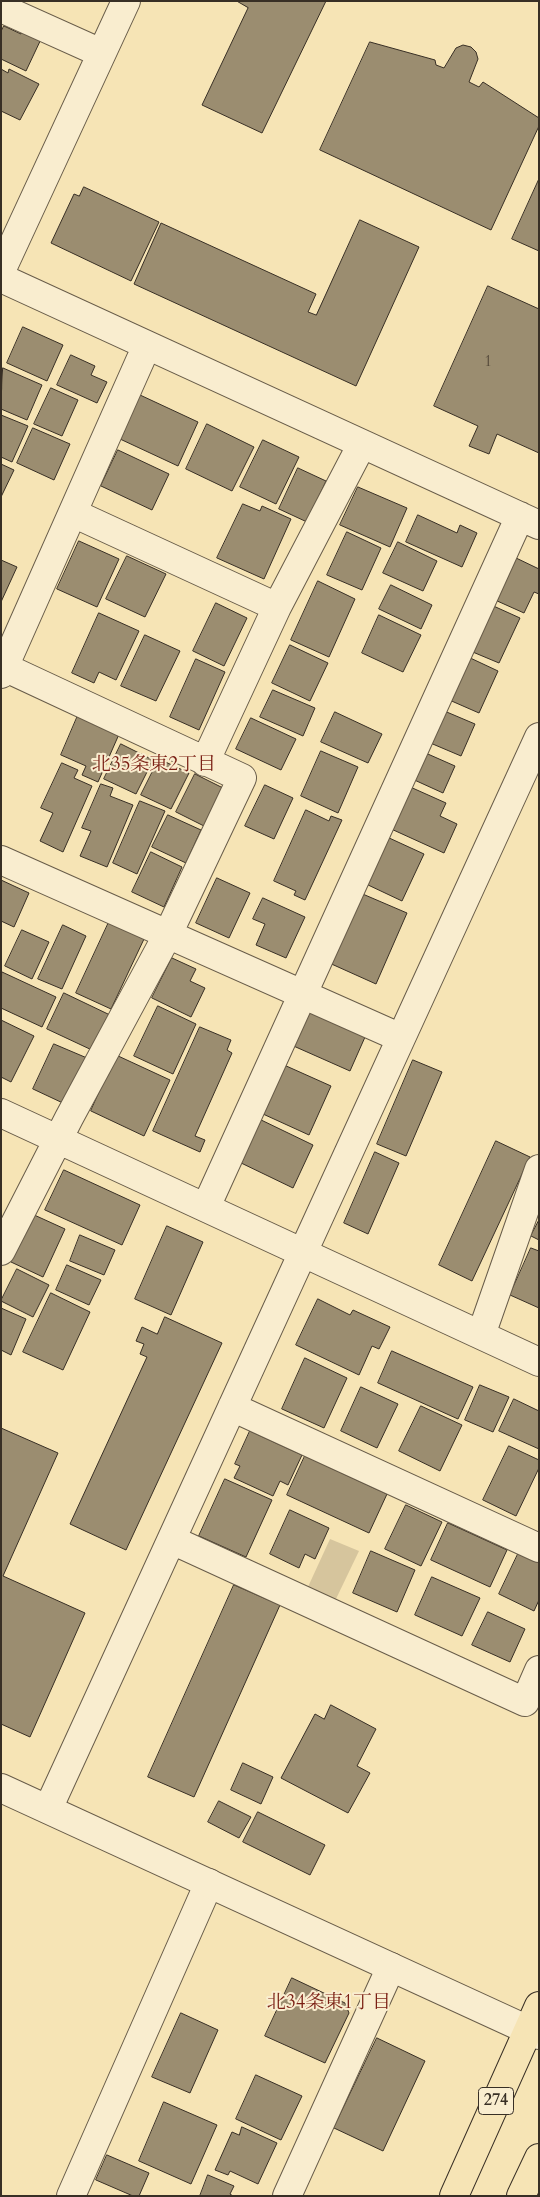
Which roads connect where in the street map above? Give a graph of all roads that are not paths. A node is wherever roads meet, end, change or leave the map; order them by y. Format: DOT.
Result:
graph roads {
  1 [pos="126,1"];
  2 [pos="1,8"];
  3 [pos="101,53"];
  4 [pos="1,271"];
  5 [pos="1,278"];
  6 [pos="147,345"];
  7 [pos="362,444"];
  8 [pos="73,513"];
  9 [pos="529,521"];
  10 [pos="277,607"];
  11 [pos="3,671"];
  12 [pos="539,737"];
  13 [pos="205,762"];
  14 [pos="530,782"];
  15 [pos="1,860"];
  16 [pos="168,934"];
  17 [pos="302,994"];
  18 [pos="401,1038"];
  19 [pos="1,1113"];
  20 [pos="57,1140"];
  21 [pos="539,1169"];
  22 [pos="206,1207"];
  23 [pos="1,1251"];
  24 [pos="302,1253"];
  25 [pos="481,1335"];
  26 [pos="539,1362"];
  27 [pos="232,1407"];
  28 [pos="172,1540"];
  29 [pos="539,1548"];
  30 [pos="539,1670"];
  31 [pos="1,1788"];
  32 [pos="48,1809"];
  33 [pos="209,1883"];
  34 [pos="391,1967"];
  35 [pos="535,2024"];
  36 [pos="539,2158"];
  37 [pos="71,2196"];
  38 [pos="287,2196"];
  39 [pos="454,2196"];
  40 [pos="521,2196"];
  1 -- 3 [label="street"];
  2 -- 3 [label="street"];
  3 -- 4 [label="street"];
  5 -- 6 [label="street"];
  6 -- 7 [label="street"];
  6 -- 8 [label="street"];
  7 -- 9 [label="street"];
  7 -- 10 [label="street"];
  8 -- 10 [label="street"];
  8 -- 11 [label="street"];
  9 -- 17 [label="street"];
  10 -- 13 [label="street"];
  11 -- 13 [label="street"];
  12 -- 14 [label="street"];
  13 -- 16 [label="street"];
  14 -- 18 [label="street"];
  15 -- 16 [label="street"];
  16 -- 17 [label="street"];
  16 -- 20 [label="street"];
  17 -- 18 [label="street"];
  17 -- 22 [label="street"];
  18 -- 24 [label="street"];
  19 -- 20 [label="street"];
  20 -- 22 [label="street"];
  20 -- 23 [label="street"];
  21 -- 25 [label="street"];
  22 -- 24 [label="street"];
  24 -- 25 [label="street"];
  24 -- 27 [label="street"];
  25 -- 26 [label="street"];
  27 -- 28 [label="street"];
  27 -- 29 [label="street"];
  28 -- 30 [label="street"];
  28 -- 32 [label="street"];
  31 -- 32 [label="street"];
  32 -- 33 [label="street"];
  33 -- 34 [label="street"];
  33 -- 37 [label="street"];
  34 -- 35 [label="street"];
  34 -- 38 [label="street"];
  35 -- 39 [label="highway, 274"];
  36 -- 40 [label="highway"];
}
